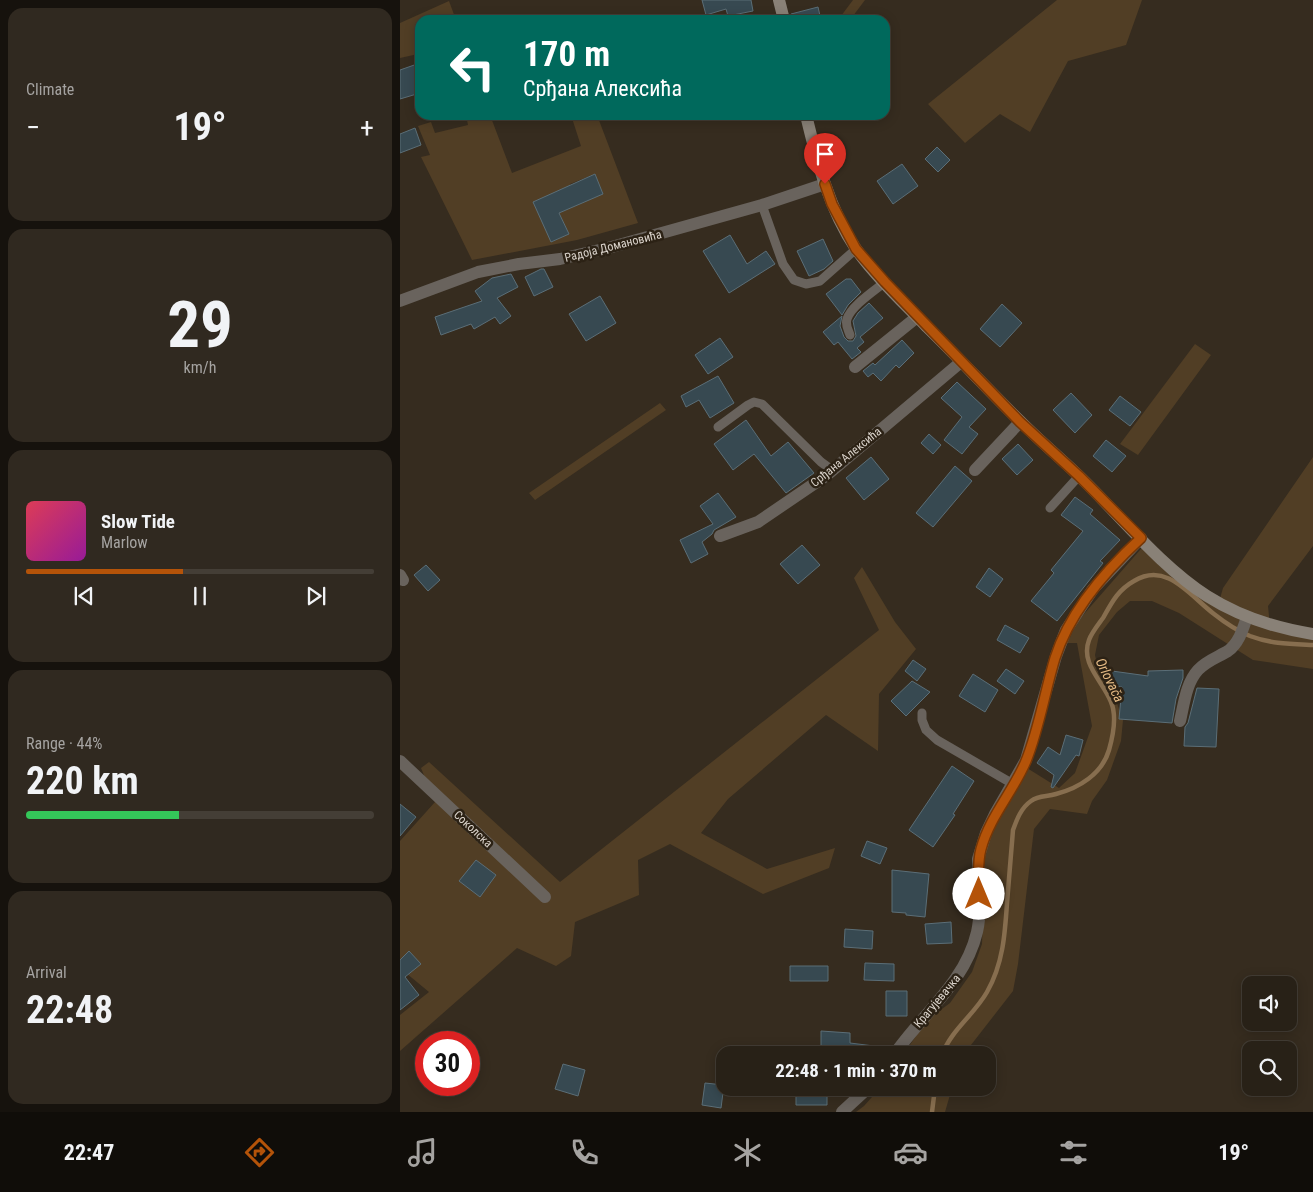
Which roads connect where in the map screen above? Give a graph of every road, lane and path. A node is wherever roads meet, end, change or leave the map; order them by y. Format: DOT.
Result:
graph roads {
  1 [pos="779,0"];
  2 [pos="783,15"];
  3 [pos="807,120"];
  4 [pos="825,184"];
  5 [pos="762,205"];
  6 [pos="856,249"];
  7 [pos="885,282"];
  8 [pos="400,300"];
  9 [pos="917,317"];
  10 [pos="850,334"];
  11 [pos="962,362"];
  12 [pos="855,367"];
  13 [pos="1020,422"];
  14 [pos="718,427"];
  15 [pos="832,470"];
  16 [pos="975,470"];
  17 [pos="1079,476"];
  18 [pos="1050,508"];
  19 [pos="720,536"];
  20 [pos="1141,538"];
  21 [pos="1245,623"];
  22 [pos="1313,634"];
  23 [pos="922,713"];
  24 [pos="1180,721"];
  25 [pos="400,761"];
  26 [pos="1014,784"];
  27 [pos="545,897"];
  28 [pos="901,1046"];
  29 [pos="859,1096"];
  30 [pos="842,1112"];
  1 -- 2 [label="street"];
  3 -- 4 [label="street"];
  4 -- 5 [label="street, Радоја Домановића"];
  4 -- 6 [label="street"];
  5 -- 6 [label="lane"];
  5 -- 8 [label="street, Радоја Домановића"];
  6 -- 7 [label="street"];
  7 -- 9 [label="street"];
  7 -- 10 [label="lane"];
  9 -- 11 [label="street"];
  9 -- 12 [label="street"];
  11 -- 13 [label="street"];
  11 -- 15 [label="street, Срђана Алексића"];
  13 -- 16 [label="street"];
  13 -- 17 [label="street"];
  14 -- 15 [label="lane"];
  15 -- 19 [label="street, Срђана Алексића"];
  17 -- 18 [label="lane"];
  17 -- 20 [label="street"];
  20 -- 21 [label="street"];
  20 -- 26 [label="street, Крагујевачка"];
  21 -- 22 [label="street"];
  21 -- 24 [label="street"];
  23 -- 26 [label="lane"];
  25 -- 27 [label="street, Соколска"];
  26 -- 28 [label="street, Крагујевачка"];
  29 -- 30 [label="street"];
}
